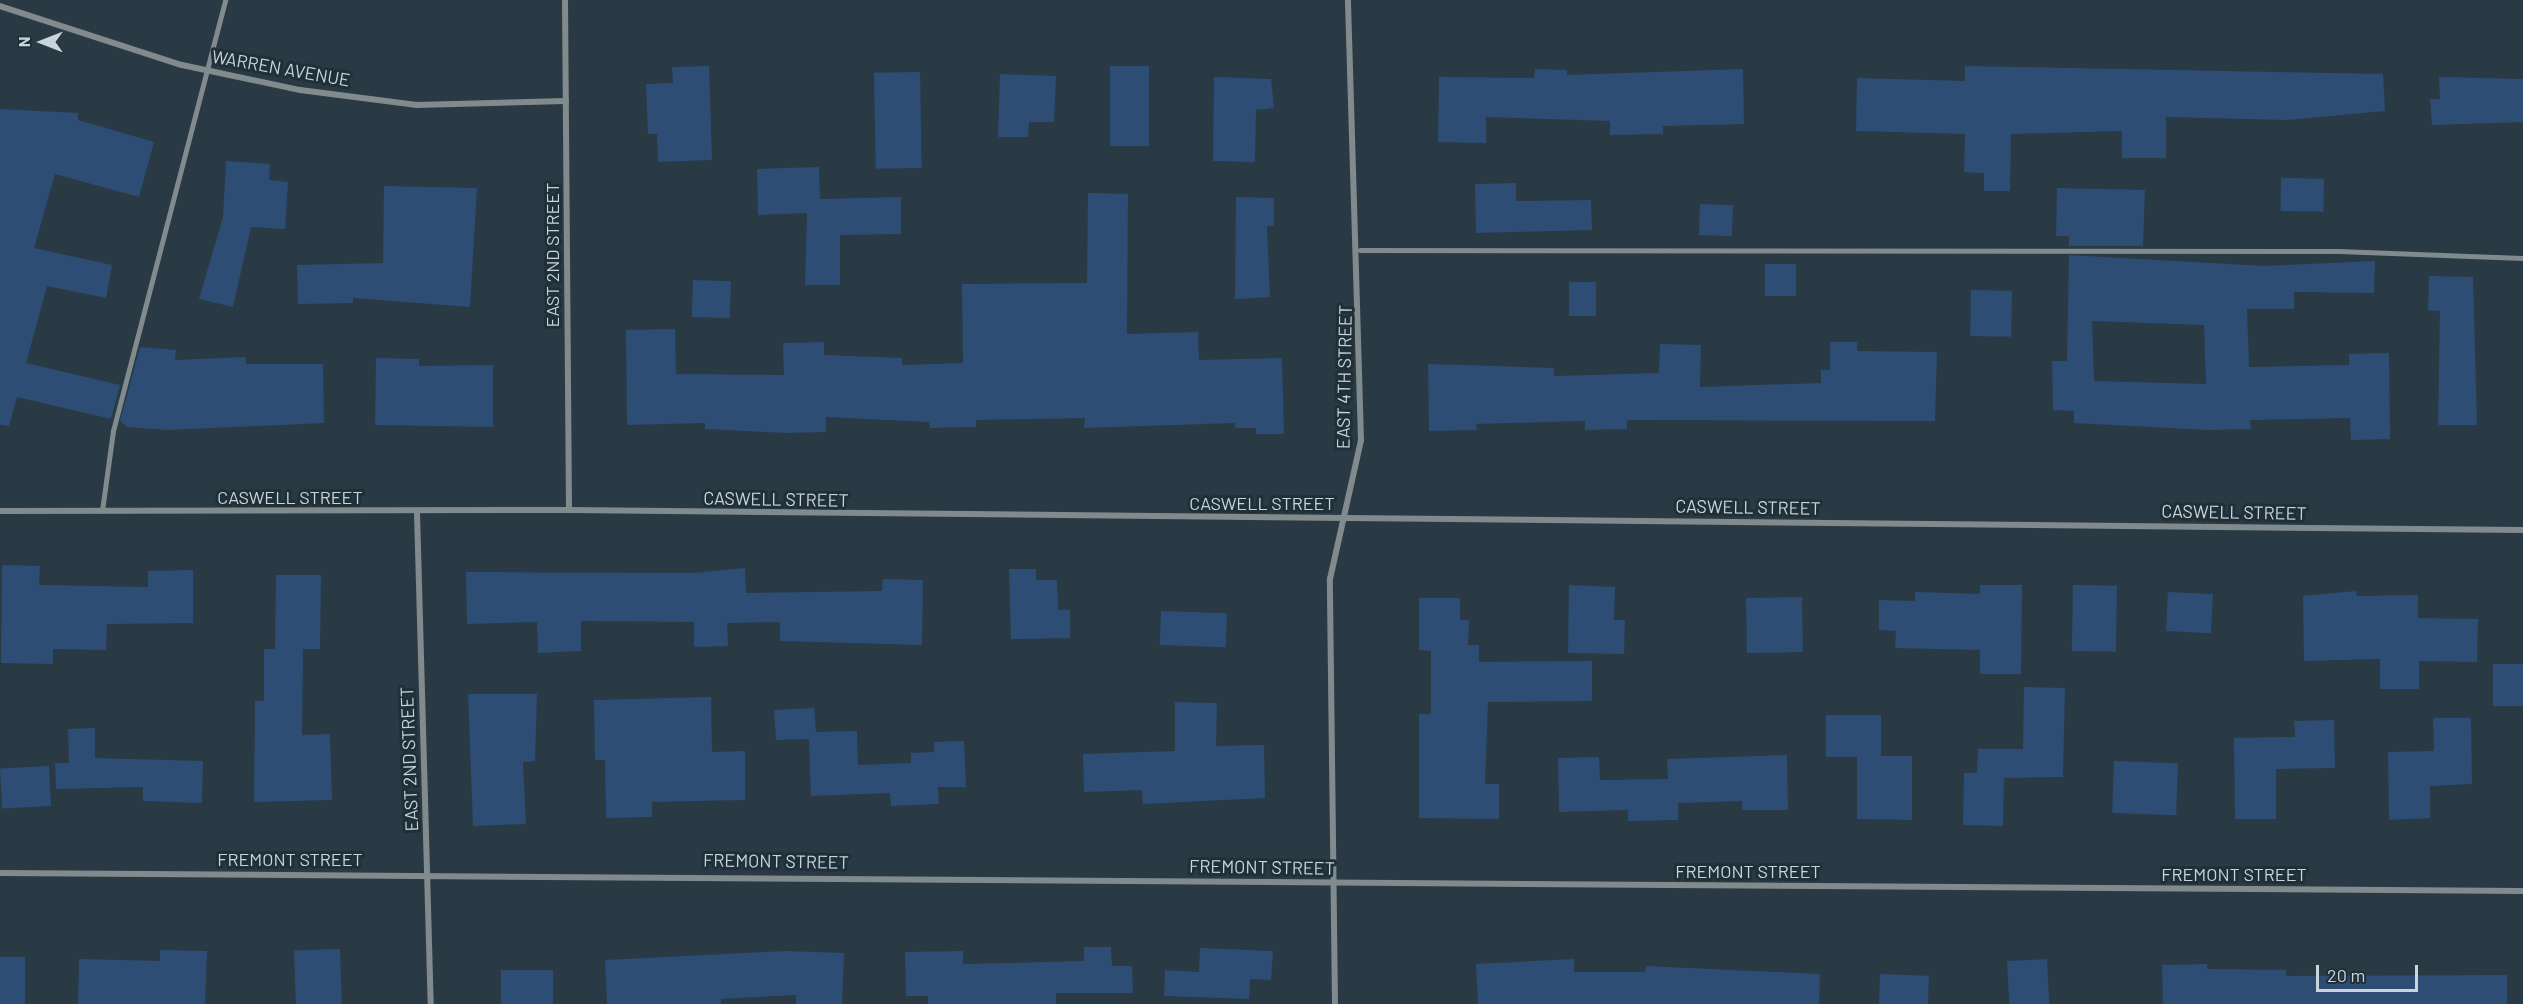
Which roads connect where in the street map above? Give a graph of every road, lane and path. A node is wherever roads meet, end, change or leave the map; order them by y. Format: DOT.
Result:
graph roads {
  1 [pos="225,0"];
  2 [pos="565,0"];
  3 [pos="1348,0"];
  4 [pos="0,6"];
  5 [pos="206,70"];
  6 [pos="566,101"];
  7 [pos="1360,250"];
  8 [pos="2523,258"];
  9 [pos="569,510"];
  10 [pos="0,511"];
  11 [pos="102,511"];
  12 [pos="417,513"];
  13 [pos="1343,519"];
  14 [pos="2523,530"];
  15 [pos="0,873"];
  16 [pos="428,875"];
  17 [pos="1334,883"];
  18 [pos="2523,891"];
  19 [pos="432,1004"];
  20 [pos="1335,1004"];
  1 -- 5 [label="lane"];
  2 -- 6 [label="street, EAST 2ND STREET"];
  3 -- 7 [label="street, EAST 4TH STREET"];
  4 -- 5 [label="street, WARREN AVENUE"];
  5 -- 6 [label="street, WARREN AVENUE"];
  5 -- 11 [label="lane"];
  6 -- 9 [label="street, EAST 2ND STREET"];
  7 -- 8 [label="lane"];
  7 -- 13 [label="street, EAST 4TH STREET"];
  9 -- 12 [label="street, CASWELL STREET"];
  9 -- 13 [label="street, CASWELL STREET"];
  10 -- 11 [label="street, CASWELL STREET"];
  11 -- 12 [label="street, CASWELL STREET"];
  12 -- 16 [label="street, EAST 2ND STREET"];
  13 -- 14 [label="street, CASWELL STREET"];
  13 -- 17 [label="street, EAST 4TH STREET"];
  15 -- 16 [label="street, FREMONT STREET"];
  16 -- 17 [label="street, FREMONT STREET"];
  16 -- 19 [label="street, EAST 2ND STREET"];
  17 -- 18 [label="street, FREMONT STREET"];
  17 -- 20 [label="street, EAST 4TH STREET"];
}
